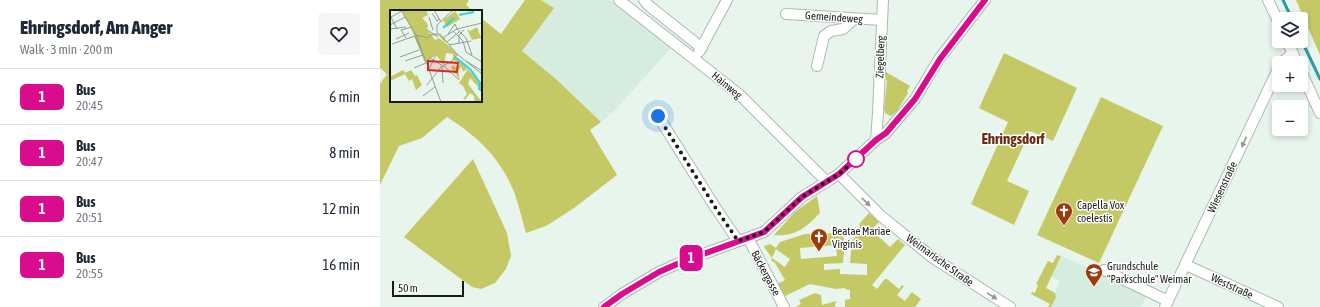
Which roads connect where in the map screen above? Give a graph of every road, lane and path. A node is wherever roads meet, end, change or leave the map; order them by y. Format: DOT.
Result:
graph roads {
  1 [pos="619,0"];
  2 [pos="644,0"];
  3 [pos="727,0"];
  4 [pos="883,0"];
  5 [pos="985,0"];
  6 [pos="1268,0"];
  7 [pos="1274,12"];
  8 [pos="786,14"];
  9 [pos="854,19"];
  10 [pos="882,20"];
  11 [pos="702,48"];
  12 [pos="1290,48"];
  13 [pos="1293,53"];
  14 [pos="1289,56"];
  15 [pos="1294,56"];
  16 [pos="696,60"];
  17 [pos="816,66"];
  18 [pos="1272,81"];
  19 [pos="1308,86"];
  20 [pos="1320,113"];
  21 [pos="658,116"];
  22 [pos="876,140"];
  23 [pos="839,174"];
  24 [pos="826,181"];
  25 [pos="743,240"];
  26 [pos="1186,265"];
  27 [pos="1104,270"];
  28 [pos="1166,304"];
  29 [pos="604,307"];
  30 [pos="784,307"];
  31 [pos="1010,307"];
  32 [pos="1278,307"];
  1 -- 16 [label="street, Hainweg"];
  2 -- 11 [label="street"];
  3 -- 11 [label="street"];
  4 -- 10 [label="street, Ziegelberg"];
  5 -- 22 [label="street"];
  6 -- 7 [label="street"];
  8 -- 9 [label="street, Gemeindeweg"];
  9 -- 10 [label="street, Gemeindeweg"];
  9 -- 17 [label="street"];
  10 -- 22 [label="street, Ziegelberg"];
  11 -- 16 [label="street"];
  12 -- 13 [label="street"];
  13 -- 14 [label="street"];
  13 -- 15 [label="street"];
  16 -- 24 [label="street, Hainweg"];
  18 -- 26 [label="street, Wiesenstraße, one-way"];
  19 -- 20 [label="street"];
  21 -- 25 [label="street, Bäckergasse"];
  22 -- 23 [label="street"];
  23 -- 24 [label="street"];
  23 -- 31 [label="street, Weimarische Straße, one-way"];
  24 -- 25 [label="street"];
  25 -- 29 [label="street"];
  25 -- 30 [label="street, Bäckergasse"];
  26 -- 28 [label="street, Wiesenstraße"];
  26 -- 32 [label="street, Weststraße"];
  27 -- 28 [label="street"];
}
